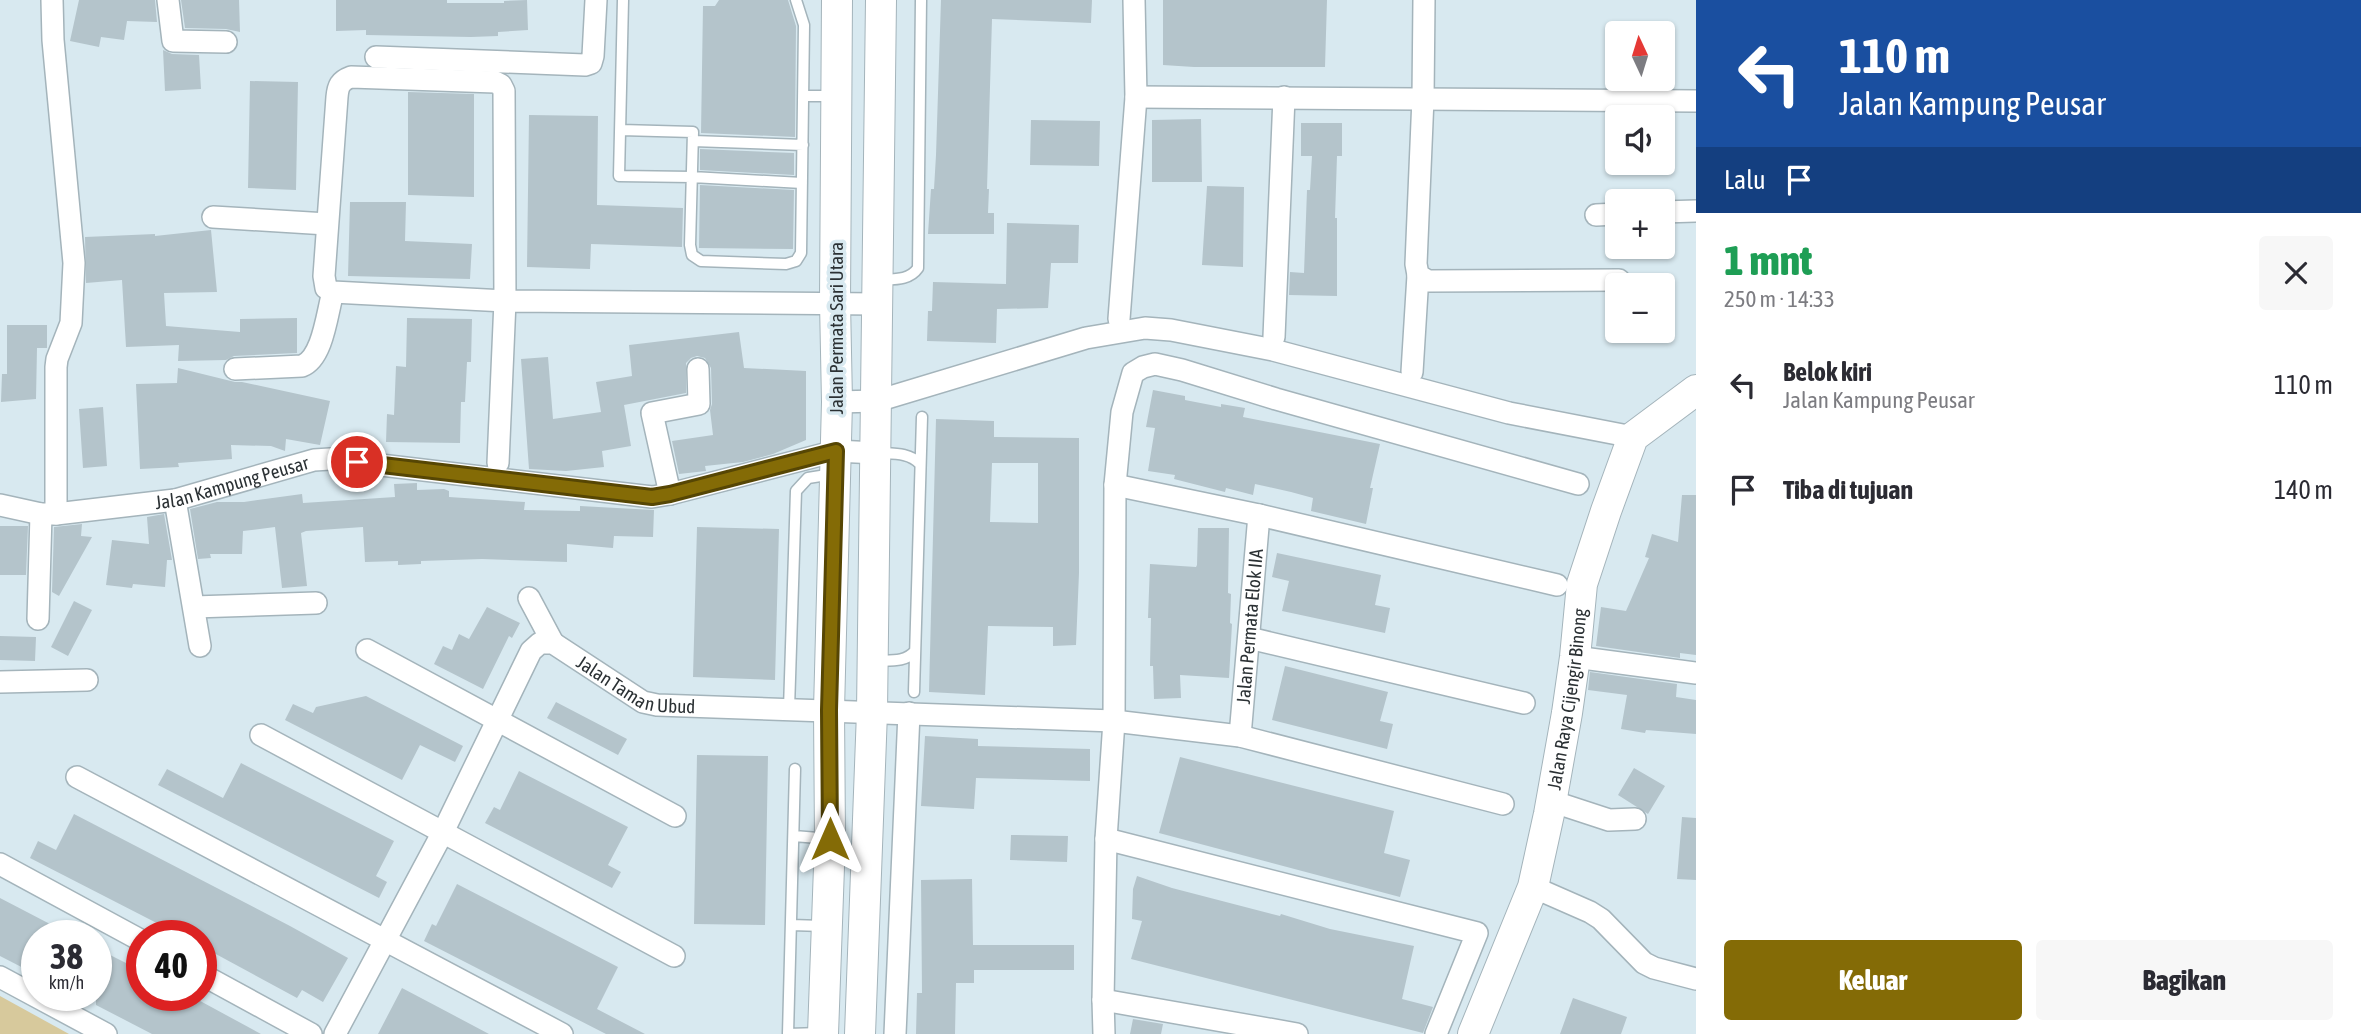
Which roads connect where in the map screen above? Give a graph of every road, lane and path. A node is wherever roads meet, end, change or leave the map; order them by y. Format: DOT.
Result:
graph roads {
  1 [pos="52,0"];
  2 [pos="169,0"];
  3 [pos="596,0"];
  4 [pos="623,0"];
  5 [pos="796,0"];
  6 [pos="837,0"];
  7 [pos="881,0"];
  8 [pos="921,0"];
  9 [pos="1134,0"];
  10 [pos="1424,0"];
  11 [pos="226,42"];
  12 [pos="376,57"];
  13 [pos="803,96"];
  14 [pos="836,96"];
  15 [pos="1136,97"];
  16 [pos="1284,97"];
  17 [pos="1423,98"];
  18 [pos="1696,101"];
  19 [pos="621,130"];
  20 [pos="693,141"];
  21 [pos="803,145"];
  22 [pos="692,177"];
  23 [pos="802,183"];
  24 [pos="1696,211"];
  25 [pos="1675,212"];
  26 [pos="213,217"];
  27 [pos="327,224"];
  28 [pos="1418,275"];
  29 [pos="1605,280"];
  30 [pos="333,292"];
  31 [pos="879,292"];
  32 [pos="505,302"];
  33 [pos="835,302"];
  34 [pos="1119,319"];
  35 [pos="1274,337"];
  36 [pos="235,369"];
  37 [pos="698,369"];
  38 [pos="1412,372"];
  39 [pos="1696,390"];
  40 [pos="877,401"];
  41 [pos="837,402"];
  42 [pos="922,417"];
  43 [pos="1633,437"];
  44 [pos="876,453"];
  45 [pos="498,463"];
  46 [pos="836,463"];
  47 [pos="920,464"];
  48 [pos="1578,484"];
  49 [pos="1115,485"];
  50 [pos="670,494"];
  51 [pos="175,500"];
  52 [pos="0,505"];
  53 [pos="49,514"];
  54 [pos="1259,515"];
  55 [pos="1557,585"];
  56 [pos="529,598"];
  57 [pos="316,603"];
  58 [pos="194,607"];
  59 [pos="38,620"];
  60 [pos="1249,638"];
  61 [pos="553,643"];
  62 [pos="200,646"];
  63 [pos="367,650"];
  64 [pos="915,652"];
  65 [pos="1575,657"];
  66 [pos="872,661"];
  67 [pos="1696,673"];
  68 [pos="87,680"];
  69 [pos="0,682"];
  70 [pos="914,692"];
  71 [pos="1524,703"];
  72 [pos="789,709"];
  73 [pos="829,710"];
  74 [pos="872,712"];
  75 [pos="909,713"];
  76 [pos="497,720"];
  77 [pos="1114,721"];
  78 [pos="261,734"];
  79 [pos="1240,736"];
  80 [pos="795,769"];
  81 [pos="77,778"];
  82 [pos="1551,801"];
  83 [pos="1503,804"];
  84 [pos="675,816"];
  85 [pos="1635,819"];
  86 [pos="443,832"];
  87 [pos="794,836"];
  88 [pos="830,839"];
  89 [pos="1106,839"];
  90 [pos="0,864"];
  91 [pos="1533,887"];
  92 [pos="791,925"];
  93 [pos="827,926"];
  94 [pos="126,932"];
  95 [pos="385,942"];
  96 [pos="674,956"];
  97 [pos="0,977"];
  98 [pos="861,979"];
  99 [pos="1696,979"];
  100 [pos="898,981"];
  101 [pos="217,983"];
  102 [pos="1102,1000"];
  103 [pos="106,1034"];
  104 [pos="311,1034"];
  105 [pos="335,1034"];
  106 [pos="562,1034"];
  107 [pos="788,1034"];
  108 [pos="823,1034"];
  109 [pos="860,1034"];
  110 [pos="895,1034"];
  111 [pos="1104,1034"];
  112 [pos="1297,1034"];
  113 [pos="1436,1034"];
  114 [pos="1474,1034"];
  1 -- 53 [label="street"];
  2 -- 11 [label="street"];
  3 -- 12 [label="street"];
  4 -- 19 [label="lane"];
  5 -- 13 [label="lane"];
  6 -- 14 [label="street, Jalan Permata Sari Utara"];
  7 -- 31 [label="street"];
  8 -- 31 [label="lane"];
  9 -- 15 [label="street"];
  10 -- 17 [label="street"];
  13 -- 14 [label="lane"];
  13 -- 21 [label="lane"];
  14 -- 33 [label="street, Jalan Permata Sari Utara"];
  15 -- 16 [label="street"];
  15 -- 34 [label="street"];
  16 -- 17 [label="street"];
  16 -- 35 [label="street"];
  17 -- 18 [label="street"];
  17 -- 28 [label="street"];
  19 -- 20 [label="lane"];
  19 -- 22 [label="lane"];
  20 -- 21 [label="lane"];
  20 -- 22 [label="lane"];
  21 -- 23 [label="lane"];
  22 -- 23 [label="lane"];
  22 -- 23 [label="lane"];
  24 -- 25 [label="street"];
  26 -- 27 [label="street"];
  27 -- 30 [label="street"];
  27 -- 32 [label="street"];
  28 -- 29 [label="street"];
  28 -- 38 [label="street"];
  30 -- 32 [label="street"];
  30 -- 36 [label="street"];
  31 -- 33 [label="street"];
  31 -- 40 [label="street"];
  32 -- 33 [label="street"];
  32 -- 45 [label="street"];
  33 -- 41 [label="street, Jalan Permata Sari Utara"];
  37 -- 50 [label="street"];
  39 -- 43 [label="street"];
  40 -- 41 [label="street"];
  40 -- 43 [label="street"];
  40 -- 44 [label="street"];
  41 -- 46 [label="street, Jalan Permata Sari Utara"];
  42 -- 47 [label="lane"];
  43 -- 65 [label="street, Jalan Raya Cijengir Binong"];
  44 -- 46 [label="street, Jalan Kampung Peusar"];
  44 -- 47 [label="lane"];
  44 -- 66 [label="street"];
  46 -- 50 [label="street, Jalan Kampung Peusar"];
  46 -- 72 [label="lane"];
  46 -- 73 [label="street, Jalan Permata Sari Utara"];
  47 -- 64 [label="lane"];
  48 -- 49 [label="street"];
  49 -- 54 [label="street"];
  49 -- 77 [label="street"];
  50 -- 51 [label="street, Jalan Kampung Peusar"];
  51 -- 53 [label="street, Jalan Kampung Peusar"];
  51 -- 58 [label="street"];
  52 -- 53 [label="street, Jalan Kampung Peusar"];
  53 -- 59 [label="street"];
  54 -- 55 [label="street"];
  54 -- 60 [label="street, Jalan Permata Elok IIA"];
  56 -- 61 [label="street"];
  57 -- 58 [label="street"];
  58 -- 62 [label="street"];
  60 -- 71 [label="street"];
  60 -- 79 [label="street, Jalan Permata Elok IIA"];
  61 -- 72 [label="street, Jalan Taman Ubud"];
  61 -- 76 [label="street, Jalan Taman Ubud"];
  63 -- 76 [label="street"];
  64 -- 66 [label="lane"];
  64 -- 70 [label="lane"];
  65 -- 67 [label="street"];
  65 -- 82 [label="street, Jalan Raya Cijengir Binong"];
  66 -- 74 [label="street"];
  68 -- 69 [label="street"];
  72 -- 73 [label="street, Jalan Taman Ubud"];
  73 -- 74 [label="street, Jalan Taman Ubud"];
  73 -- 88 [label="street, Jalan Permata Sari Utara"];
  74 -- 75 [label="street, Jalan Taman Ubud"];
  74 -- 98 [label="street"];
  75 -- 77 [label="street, Jalan Taman Ubud"];
  75 -- 100 [label="street"];
  76 -- 84 [label="street"];
  76 -- 86 [label="street, Jalan Taman Ubud"];
  77 -- 79 [label="street, Jalan Taman Ubud"];
  77 -- 89 [label="street"];
  78 -- 86 [label="street"];
  79 -- 83 [label="street, Jalan Taman Ubud"];
  80 -- 87 [label="lane"];
  81 -- 95 [label="street"];
  82 -- 85 [label="street"];
  82 -- 91 [label="street, Jalan Raya Cijengir Binong"];
  86 -- 95 [label="street, Jalan Taman Ubud"];
  86 -- 96 [label="street"];
  87 -- 88 [label="lane"];
  87 -- 92 [label="lane"];
  88 -- 93 [label="street, Jalan Permata Sari Utara"];
  89 -- 102 [label="street"];
  89 -- 113 [label="street"];
  90 -- 94 [label="street"];
  91 -- 99 [label="street"];
  91 -- 114 [label="street, Jalan Raya Cijengir Binong"];
  92 -- 93 [label="lane"];
  92 -- 107 [label="lane"];
  93 -- 108 [label="street, Jalan Permata Sari Utara"];
  95 -- 105 [label="street, Jalan Taman Ubud"];
  95 -- 106 [label="street"];
  97 -- 103 [label="street"];
  98 -- 100 [label="street"];
  98 -- 109 [label="street"];
  100 -- 110 [label="street"];
  101 -- 104 [label="street"];
  102 -- 111 [label="street"];
  102 -- 112 [label="street"];
  107 -- 108 [label="lane"];
}
